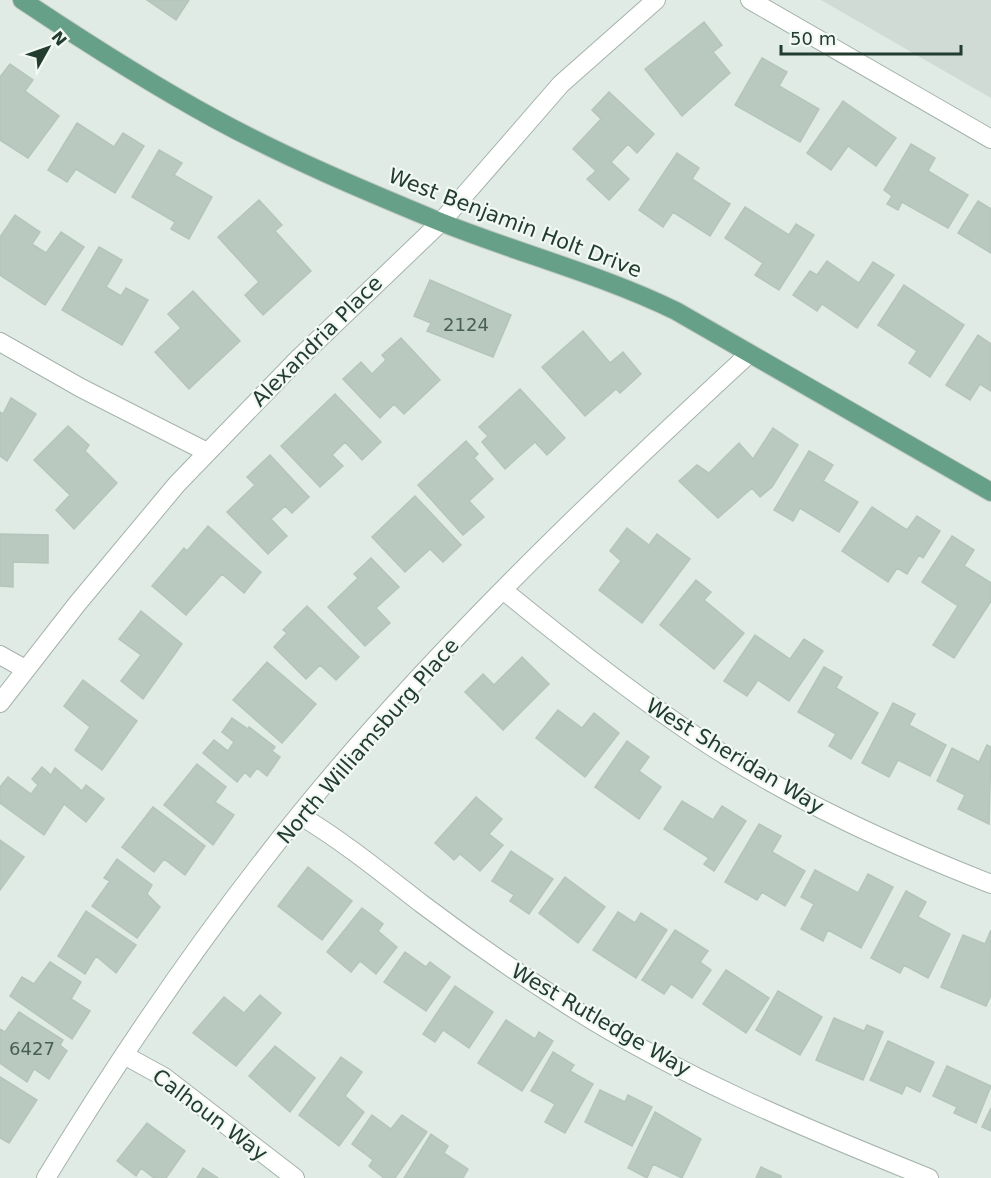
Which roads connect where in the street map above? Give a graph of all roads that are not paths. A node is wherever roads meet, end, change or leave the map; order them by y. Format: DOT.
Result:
graph roads {
  1 [pos="22,0"];
  2 [pos="656,0"];
  3 [pos="750,0"];
  4 [pos="991,139"];
  5 [pos="441,222"];
  6 [pos="0,342"];
  7 [pos="749,354"];
  8 [pos="207,453"];
  9 [pos="991,492"];
  10 [pos="502,590"];
  11 [pos="0,655"];
  12 [pos="25,669"];
  13 [pos="0,703"];
  14 [pos="301,816"];
  15 [pos="991,884"];
  16 [pos="124,1054"];
  17 [pos="46,1178"];
  18 [pos="295,1178"];
  19 [pos="929,1178"];
  1 -- 5 [label="main road, West Benjamin Holt Drive"];
  2 -- 5 [label="street, Alexandria Place"];
  3 -- 4 [label="street"];
  5 -- 7 [label="main road, West Benjamin Holt Drive"];
  5 -- 8 [label="street, Alexandria Place"];
  6 -- 8 [label="street"];
  7 -- 9 [label="main road, West Benjamin Holt Drive"];
  7 -- 10 [label="street, North Williamsburg Place"];
  8 -- 12 [label="street, Alexandria Place"];
  10 -- 14 [label="street, North Williamsburg Place"];
  10 -- 15 [label="street, West Sheridan Way"];
  11 -- 12 [label="street"];
  12 -- 13 [label="street, Alexandria Place"];
  14 -- 16 [label="street, North Williamsburg Place"];
  14 -- 19 [label="street, West Rutledge Way"];
  16 -- 17 [label="street, North Williamsburg Place"];
  16 -- 18 [label="street, Calhoun Way"];
}
